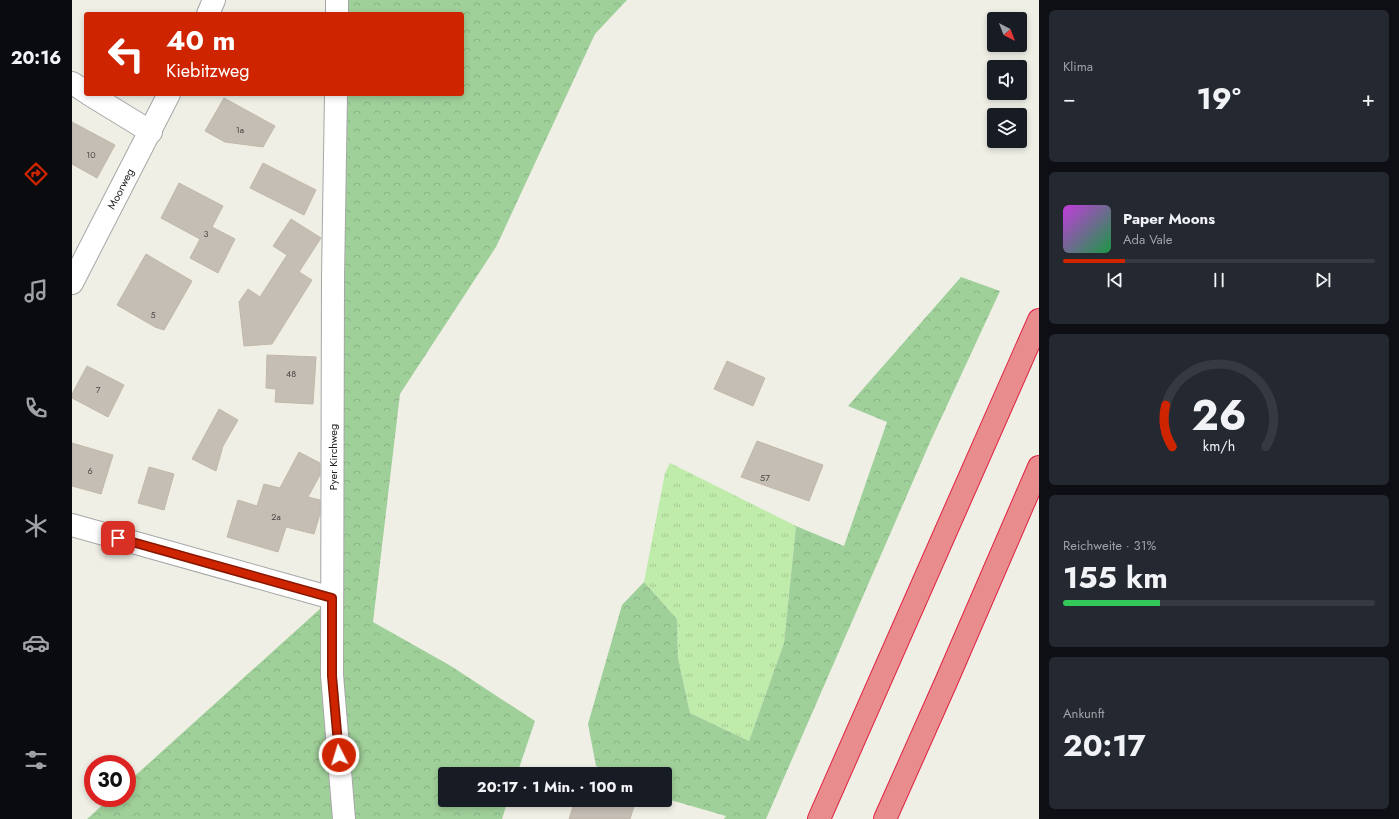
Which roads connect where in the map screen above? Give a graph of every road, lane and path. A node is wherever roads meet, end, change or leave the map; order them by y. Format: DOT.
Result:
graph roads {
  1 [pos="214,0"];
  2 [pos="337,0"];
  3 [pos="209,12"];
  4 [pos="337,12"];
  5 [pos="72,83"];
  6 [pos="84,91"];
  7 [pos="92,96"];
  8 [pos="168,96"];
  9 [pos="336,96"];
  10 [pos="151,132"];
  11 [pos="72,283"];
  12 [pos="1039,320"];
  13 [pos="1039,467"];
  14 [pos="72,525"];
  15 [pos="332,598"];
  16 [pos="344,819"];
  17 [pos="819,819"];
  18 [pos="885,819"];
  1 -- 3 [label="street"];
  2 -- 4 [label="street"];
  5 -- 6 [label="street"];
  7 -- 10 [label="street"];
  8 -- 10 [label="street, Moorweg"];
  9 -- 15 [label="street, Pyer Kirchweg"];
  10 -- 11 [label="street, Moorweg"];
  12 -- 17 [label="highway"];
  13 -- 18 [label="highway"];
  14 -- 15 [label="street"];
  15 -- 16 [label="street, Pyer Kirchweg"];
}
